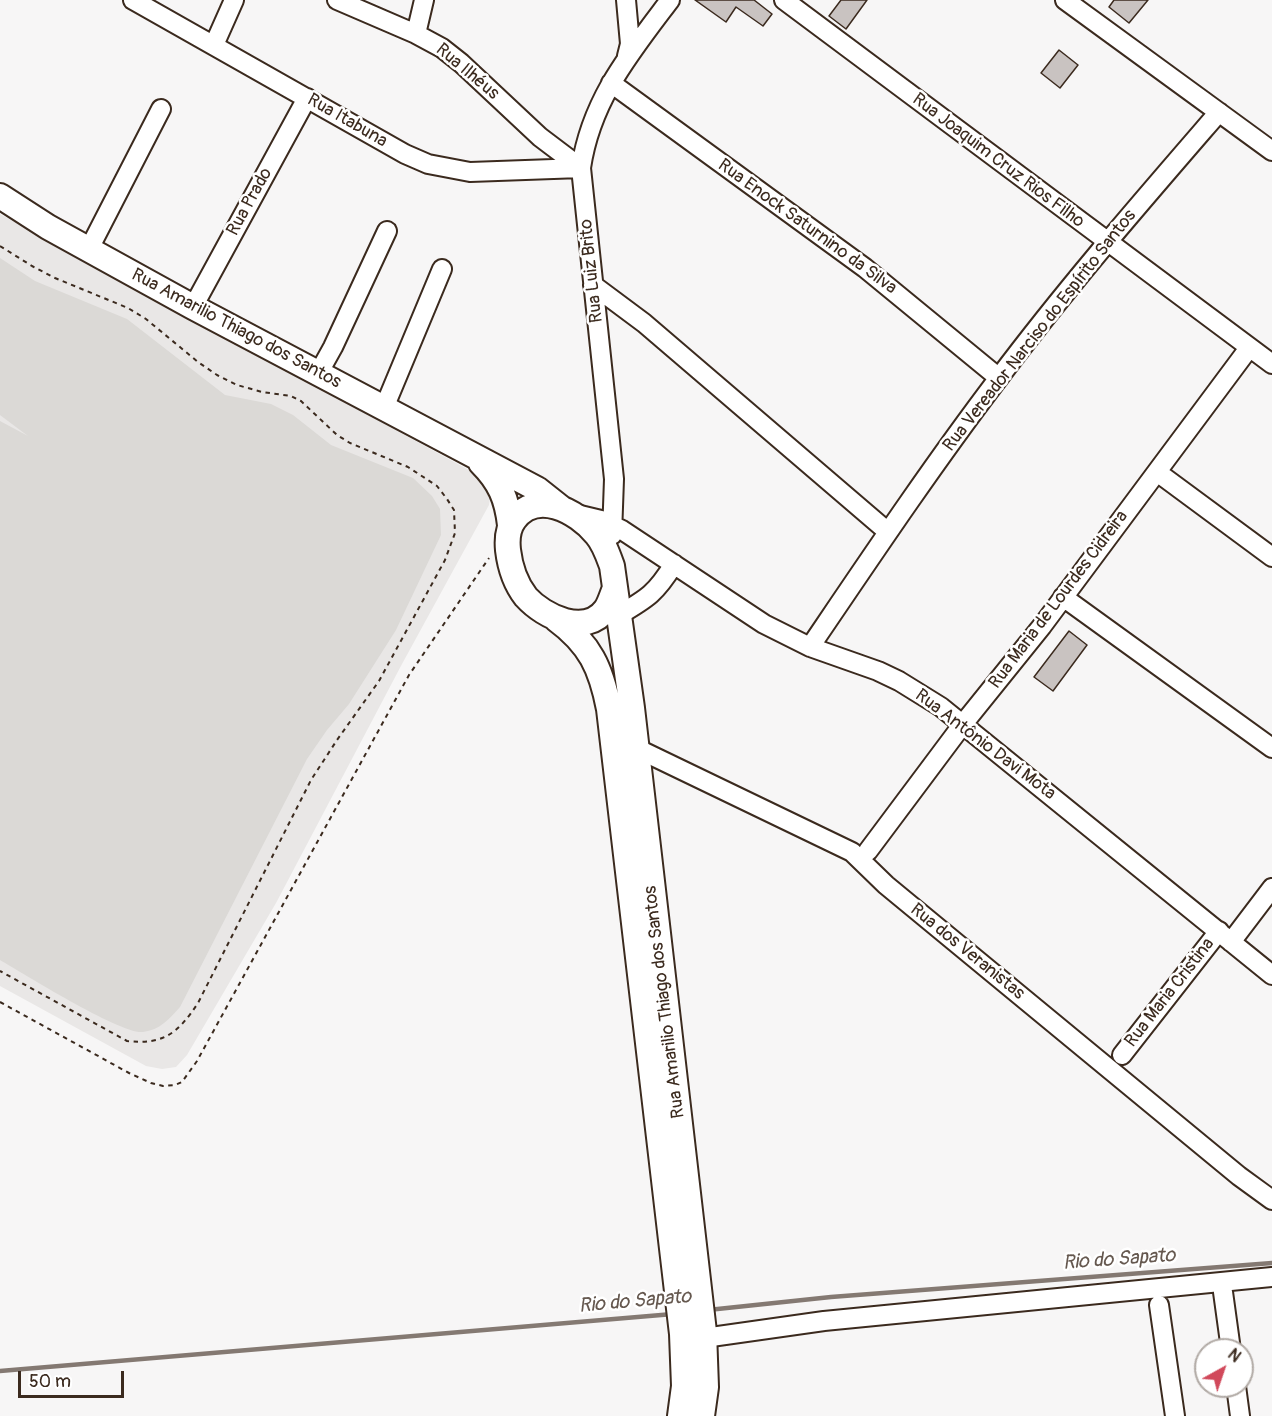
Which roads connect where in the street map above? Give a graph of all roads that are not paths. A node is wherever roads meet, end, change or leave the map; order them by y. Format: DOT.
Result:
graph roads {
  1 [pos="133,0"];
  2 [pos="234,0"];
  3 [pos="337,0"];
  4 [pos="424,0"];
  5 [pos="626,0"];
  6 [pos="670,0"];
  7 [pos="783,0"];
  8 [pos="1065,0"];
  9 [pos="416,34"];
  10 [pos="214,45"];
  11 [pos="627,56"];
  12 [pos="611,83"];
  13 [pos="307,98"];
  14 [pos="161,109"];
  15 [pos="1219,112"];
  16 [pos="1272,151"];
  17 [pos="581,168"];
  18 [pos="0,196"];
  19 [pos="387,231"];
  20 [pos="1107,242"];
  21 [pos="89,249"];
  22 [pos="442,269"];
  23 [pos="593,285"];
  24 [pos="193,307"];
  25 [pos="1249,348"];
  26 [pos="1272,364"];
  27 [pos="318,374"];
  28 [pos="999,378"];
  29 [pos="384,408"];
  30 [pos="475,457"];
  31 [pos="1157,472"];
  32 [pos="567,511"];
  33 [pos="612,524"];
  34 [pos="510,525"];
  35 [pos="888,532"];
  36 [pos="1272,557"];
  37 [pos="674,564"];
  38 [pos="613,577"];
  39 [pos="1063,597"];
  40 [pos="619,615"];
  41 [pos="554,618"];
  42 [pos="578,638"];
  43 [pos="810,647"];
  44 [pos="963,724"];
  45 [pos="636,748"];
  46 [pos="1272,748"];
  47 [pos="868,851"];
  48 [pos="1272,888"];
  49 [pos="1225,936"];
  50 [pos="1272,975"];
  51 [pos="1122,1055"];
  52 [pos="1272,1200"];
  53 [pos="1272,1276"];
  54 [pos="1223,1292"];
  55 [pos="688,1294"];
  56 [pos="1159,1305"];
  57 [pos="697,1335"];
  58 [pos="1229,1338"];
  59 [pos="1238,1398"];
  60 [pos="680,1416"];
  61 [pos="702,1416"];
  62 [pos="1175,1416"];
  63 [pos="1240,1416"];
  1 -- 10 [label="street, Rua Itabuna"];
  2 -- 10 [label="street"];
  3 -- 9 [label="street, Rua Ilhéus"];
  4 -- 9 [label="street"];
  5 -- 11 [label="street"];
  6 -- 11 [label="street, Rua Luiz Brito"];
  7 -- 20 [label="street, Rua Joaquim Cruz Rios Filho"];
  8 -- 15 [label="street"];
  9 -- 17 [label="street, Rua Ilhéus"];
  10 -- 13 [label="street, Rua Itabuna"];
  11 -- 12 [label="street, Rua Luiz Brito"];
  12 -- 17 [label="street, Rua Luiz Brito"];
  12 -- 28 [label="street, Rua Enock Saturnino da Silva"];
  13 -- 17 [label="street, Rua Itabuna"];
  13 -- 24 [label="street, Rua Prado"];
  14 -- 21 [label="street"];
  15 -- 16 [label="street"];
  15 -- 20 [label="street, Rua Vereador Narciso do Espírito Santos"];
  17 -- 23 [label="street, Rua Luiz Brito"];
  18 -- 21 [label="main road, Rua Amarilio Thiago dos Santos"];
  19 -- 27 [label="street"];
  20 -- 25 [label="street, Rua Joaquim Cruz Rios Filho"];
  20 -- 28 [label="street, Rua Vereador Narciso do Espírito Santos"];
  21 -- 24 [label="main road, Rua Amarilio Thiago dos Santos"];
  22 -- 29 [label="street"];
  23 -- 33 [label="street, Rua Luiz Brito"];
  23 -- 35 [label="street"];
  24 -- 27 [label="main road, Rua Amarilio Thiago dos Santos"];
  25 -- 26 [label="street, Rua Joaquim Cruz Rios Filho"];
  25 -- 31 [label="street, Rua Maria de Lourdes Cidreira"];
  27 -- 29 [label="main road, Rua Amarilio Thiago dos Santos"];
  28 -- 35 [label="street, Rua Vereador Narciso do Espírito Santos"];
  29 -- 30 [label="main road, Rua Amarilio Thiago dos Santos"];
  30 -- 32 [label="main road, Rua Amarilio Thiago dos Santos"];
  30 -- 34 [label="main road, Rua Amarilio Thiago dos Santos"];
  31 -- 36 [label="street"];
  31 -- 39 [label="street, Rua Maria de Lourdes Cidreira"];
  32 -- 33 [label="street, Rua Antônio Davi Mota"];
  32 -- 34 [label="main road"];
  32 -- 38 [label="main road"];
  33 -- 37 [label="street, Rua Antônio Davi Mota"];
  33 -- 38 [label="street, Rua Luiz Brito"];
  34 -- 41 [label="main road"];
  35 -- 43 [label="street, Rua Vereador Narciso do Espírito Santos"];
  37 -- 40 [label="street"];
  37 -- 43 [label="street, Rua Antônio Davi Mota"];
  38 -- 40 [label="main road, Rua Amarilio Thiago dos Santos"];
  38 -- 41 [label="main road"];
  39 -- 44 [label="street, Rua Maria de Lourdes Cidreira"];
  39 -- 46 [label="street"];
  40 -- 42 [label="main road"];
  40 -- 45 [label="main road, Rua Amarilio Thiago dos Santos"];
  41 -- 42 [label="main road, Rua Amarilio Thiago dos Santos"];
  42 -- 55 [label="main road, Rua Amarilio Thiago dos Santos"];
  43 -- 44 [label="street, Rua Antônio Davi Mota"];
  44 -- 47 [label="street, Rua Maria de Lourdes Cidreira"];
  44 -- 49 [label="street, Rua Antônio Davi Mota"];
  45 -- 52 [label="street, Rua dos Veranistas"];
  45 -- 55 [label="main road, Rua Amarilio Thiago dos Santos"];
  48 -- 49 [label="street, Rua Maria Cristina"];
  49 -- 50 [label="street, Rua Antônio Davi Mota"];
  49 -- 51 [label="street, Rua Maria Cristina"];
  53 -- 57 [label="street"];
  54 -- 58 [label="street"];
  55 -- 57 [label="main road, Rua Amarilio Thiago dos Santos"];
  56 -- 62 [label="street"];
  57 -- 60 [label="main road, Rua Amarilio Thiago dos Santos"];
  57 -- 61 [label="main road, Rua Amarilio Thiago dos Santos"];
  59 -- 63 [label="street"];
}
